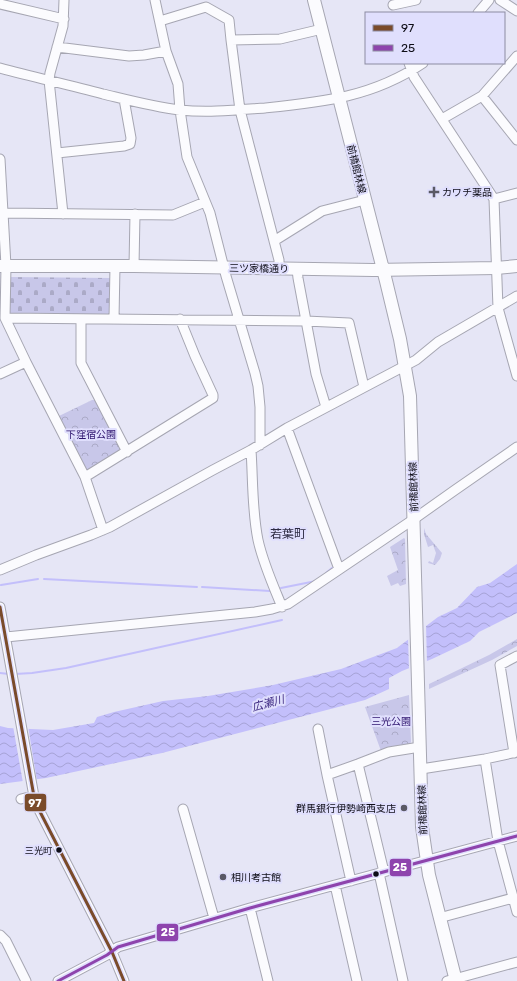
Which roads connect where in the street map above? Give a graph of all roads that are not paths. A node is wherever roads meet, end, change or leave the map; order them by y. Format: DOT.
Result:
graph roads {
  1 [pos="64,0"];
  2 [pos="155,0"];
  3 [pos="314,0"];
  4 [pos="416,0"];
  5 [pos="489,0"];
  6 [pos="500,0"];
  7 [pos="0,4"];
  8 [pos="393,6"];
  9 [pos="517,11"];
  10 [pos="479,12"];
  11 [pos="64,19"];
  12 [pos="160,21"];
  13 [pos="322,29"];
  14 [pos="231,40"];
  15 [pos="57,47"];
  16 [pos="166,51"];
  17 [pos="517,56"];
  18 [pos="420,64"];
  19 [pos="410,67"];
  20 [pos="0,68"];
  21 [pos="49,80"];
  22 [pos="482,96"];
  23 [pos="124,99"];
  24 [pos="339,99"];
  25 [pos="180,110"];
  26 [pos="240,110"];
  27 [pos="442,119"];
  28 [pos="516,135"];
  29 [pos="57,153"];
  30 [pos="0,159"];
  31 [pos="517,193"];
  32 [pos="494,199"];
  33 [pos="365,200"];
  34 [pos="205,202"];
  35 [pos="4,213"];
  36 [pos="63,214"];
  37 [pos="135,214"];
  38 [pos="274,242"];
  39 [pos="3,266"];
  40 [pos="115,266"];
  41 [pos="134,266"];
  42 [pos="517,266"];
  43 [pos="224,268"];
  44 [pos="279,268"];
  45 [pos="496,268"];
  46 [pos="297,269"];
  47 [pos="383,270"];
  48 [pos="517,296"];
  49 [pos="498,308"];
  50 [pos="5,318"];
  51 [pos="81,319"];
  52 [pos="114,319"];
  53 [pos="180,319"];
  54 [pos="239,320"];
  55 [pos="306,321"];
  56 [pos="26,362"];
  57 [pos="405,366"];
  58 [pos="0,374"];
  59 [pos="517,376"];
  60 [pos="364,387"];
  61 [pos="326,407"];
  62 [pos="286,428"];
  63 [pos="260,445"];
  64 [pos="517,447"];
  65 [pos="251,450"];
  66 [pos="127,452"];
  67 [pos="85,477"];
  68 [pos="414,519"];
  69 [pos="103,530"];
  70 [pos="339,568"];
  71 [pos="0,570"];
  72 [pos="0,607"];
  73 [pos="282,607"];
  74 [pos="6,637"];
  75 [pos="517,656"];
  76 [pos="318,729"];
  77 [pos="420,747"];
  78 [pos="516,753"];
  79 [pos="485,759"];
  80 [pos="358,764"];
  81 [pos="421,769"];
  82 [pos="327,775"];
  83 [pos="33,794"];
  84 [pos="21,799"];
  85 [pos="183,809"];
  86 [pos="517,836"];
  87 [pos="498,841"];
  88 [pos="426,861"];
  89 [pos="382,873"];
  90 [pos="351,881"];
  91 [pos="336,885"];
  92 [pos="513,898"];
  93 [pos="250,908"];
  94 [pos="517,912"];
  95 [pos="214,918"];
  96 [pos="439,918"];
  97 [pos="0,935"];
  98 [pos="112,952"];
  99 [pos="517,962"];
  100 [pos="453,980"];
  101 [pos="26,981"];
  102 [pos="58,981"];
  103 [pos="124,981"];
  104 [pos="268,981"];
  105 [pos="357,981"];
  106 [pos="403,981"];
  1 -- 11 [label="street"];
  2 -- 12 [label="street"];
  3 -- 13 [label="main road, 前橋館林線"];
  4 -- 8 [label="street"];
  5 -- 10 [label="street"];
  6 -- 9 [label="street"];
  7 -- 11 [label="street"];
  11 -- 15 [label="street"];
  12 -- 14 [label="street"];
  12 -- 16 [label="street"];
  13 -- 14 [label="street"];
  13 -- 24 [label="main road, 前橋館林線"];
  14 -- 26 [label="street"];
  15 -- 16 [label="street"];
  15 -- 21 [label="street"];
  16 -- 25 [label="street"];
  17 -- 22 [label="street"];
  18 -- 19 [label="street"];
  19 -- 24 [label="street"];
  19 -- 27 [label="street"];
  20 -- 21 [label="street"];
  21 -- 23 [label="street"];
  21 -- 29 [label="street"];
  22 -- 27 [label="street"];
  22 -- 28 [label="street"];
  23 -- 25 [label="street"];
  23 -- 29 [label="street"];
  24 -- 26 [label="street"];
  24 -- 33 [label="main road, 前橋館林線"];
  25 -- 26 [label="street"];
  25 -- 34 [label="street"];
  26 -- 38 [label="street"];
  27 -- 32 [label="street"];
  29 -- 36 [label="street"];
  30 -- 35 [label="street"];
  31 -- 32 [label="street"];
  32 -- 45 [label="street"];
  33 -- 38 [label="street"];
  33 -- 47 [label="main road, 前橋館林線"];
  34 -- 37 [label="street"];
  34 -- 43 [label="street"];
  35 -- 36 [label="street"];
  35 -- 39 [label="street"];
  36 -- 37 [label="street"];
  37 -- 41 [label="street"];
  38 -- 44 [label="street"];
  39 -- 40 [label="main road, 三ツ家橋通り"];
  39 -- 50 [label="street"];
  40 -- 41 [label="main road, 三ツ家橋通り"];
  40 -- 52 [label="street"];
  41 -- 43 [label="main road, 三ツ家橋通り"];
  42 -- 45 [label="main road, 三ツ家橋通り"];
  43 -- 44 [label="main road, 三ツ家橋通り"];
  43 -- 54 [label="street"];
  44 -- 46 [label="main road, 三ツ家橋通り"];
  45 -- 47 [label="main road, 三ツ家橋通り"];
  45 -- 49 [label="street"];
  46 -- 47 [label="main road, 三ツ家橋通り"];
  46 -- 55 [label="street"];
  47 -- 57 [label="main road, 前橋館林線"];
  48 -- 49 [label="street"];
  49 -- 57 [label="street"];
  49 -- 59 [label="street"];
  50 -- 51 [label="street"];
  50 -- 56 [label="street"];
  51 -- 52 [label="street"];
  51 -- 66 [label="street"];
  52 -- 53 [label="street"];
  53 -- 54 [label="street"];
  53 -- 66 [label="street"];
  54 -- 55 [label="street"];
  54 -- 63 [label="street"];
  55 -- 60 [label="street"];
  55 -- 61 [label="street"];
  56 -- 58 [label="street"];
  56 -- 67 [label="street"];
  57 -- 60 [label="street"];
  57 -- 68 [label="main road, 前橋館林線"];
  60 -- 61 [label="street"];
  61 -- 62 [label="street"];
  62 -- 63 [label="street"];
  62 -- 70 [label="street"];
  63 -- 65 [label="street"];
  64 -- 68 [label="street"];
  65 -- 69 [label="street"];
  65 -- 73 [label="street"];
  66 -- 67 [label="street"];
  67 -- 69 [label="street"];
  68 -- 70 [label="street"];
  68 -- 77 [label="main road, 前橋館林線"];
  69 -- 71 [label="street"];
  70 -- 73 [label="street"];
  72 -- 74 [label="street"];
  73 -- 74 [label="street"];
  74 -- 83 [label="street"];
  75 -- 78 [label="street"];
  76 -- 82 [label="street"];
  77 -- 80 [label="street"];
  77 -- 81 [label="main road, 前橋館林線"];
  78 -- 79 [label="street"];
  79 -- 81 [label="street"];
  79 -- 87 [label="street"];
  80 -- 82 [label="street"];
  80 -- 89 [label="street"];
  81 -- 88 [label="main road, 前橋館林線"];
  82 -- 90 [label="street"];
  83 -- 84 [label="street"];
  83 -- 98 [label="street"];
  85 -- 95 [label="street"];
  86 -- 87 [label="street"];
  87 -- 88 [label="street"];
  87 -- 92 [label="street"];
  88 -- 89 [label="street"];
  88 -- 96 [label="main road, 前橋館林線"];
  89 -- 90 [label="street"];
  89 -- 106 [label="street"];
  90 -- 91 [label="street"];
  91 -- 93 [label="street"];
  91 -- 105 [label="street"];
  92 -- 94 [label="street"];
  92 -- 96 [label="street"];
  93 -- 95 [label="street"];
  93 -- 104 [label="street"];
  95 -- 98 [label="street"];
  96 -- 100 [label="main road, 前橋館林線"];
  97 -- 101 [label="street"];
  98 -- 102 [label="street"];
  98 -- 103 [label="street"];
  99 -- 100 [label="street"];
}
